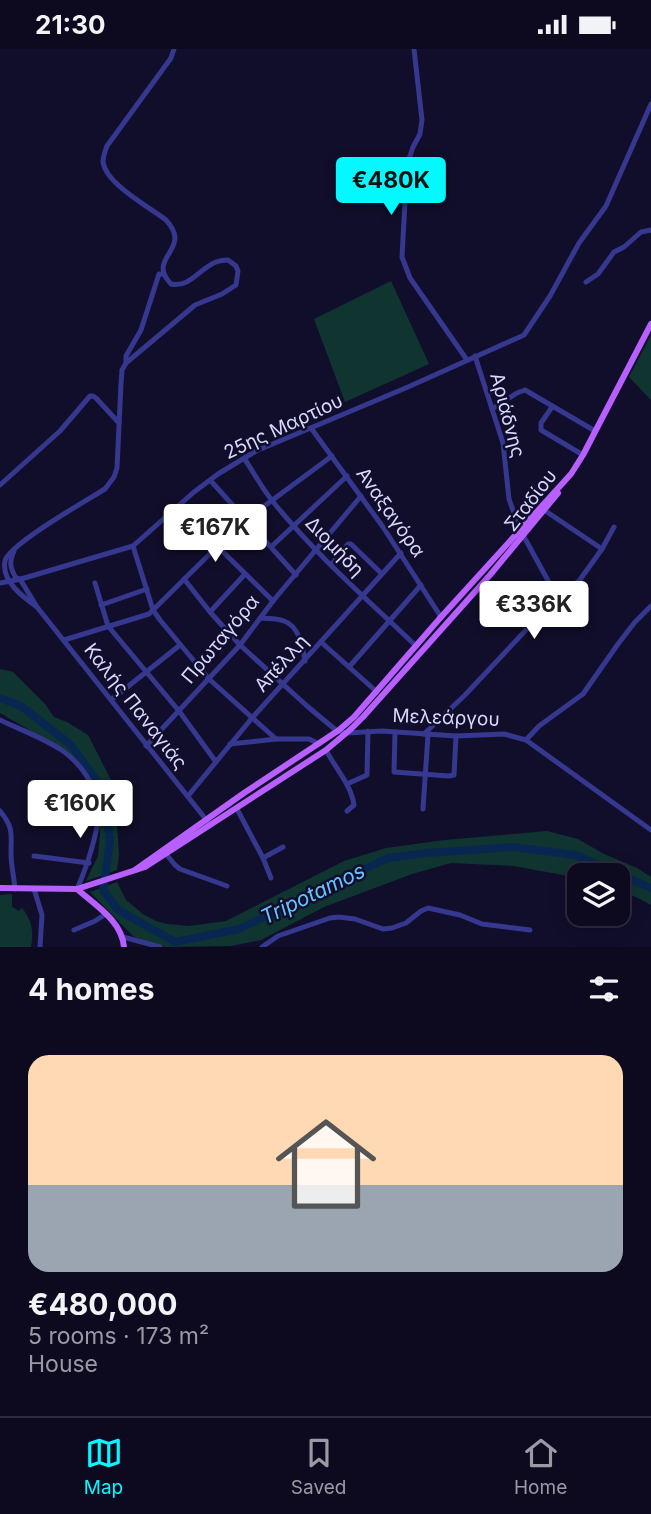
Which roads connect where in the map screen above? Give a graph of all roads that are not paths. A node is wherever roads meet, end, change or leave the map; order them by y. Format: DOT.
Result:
graph roads {
  1 [pos="174,49"];
  2 [pos="414,49"];
  3 [pos="651,104"];
  4 [pos="651,230"];
  5 [pos="163,274"];
  6 [pos="586,282"];
  7 [pos="651,324"];
  8 [pos="475,356"];
  9 [pos="467,360"];
  10 [pos="126,363"];
  11 [pos="552,407"];
  12 [pos="492,409"];
  13 [pos="119,423"];
  14 [pos="311,428"];
  15 [pos="596,431"];
  16 [pos="332,456"];
  17 [pos="583,456"];
  18 [pos="244,458"];
  19 [pos="570,474"];
  20 [pos="347,476"];
  21 [pos="210,480"];
  22 [pos="0,485"];
  23 [pos="361,496"];
  24 [pos="272,501"];
  25 [pos="178,506"];
  26 [pos="544,510"];
  27 [pos="247,519"];
  28 [pos="294,526"];
  29 [pos="614,527"];
  30 [pos="521,532"];
  31 [pos="18,546"];
  32 [pos="133,546"];
  33 [pos="216,546"];
  34 [pos="271,547"];
  35 [pos="602,549"];
  36 [pos="316,550"];
  37 [pos="401,553"];
  38 [pos="331,565"];
  39 [pos="245,574"];
  40 [pos="382,574"];
  41 [pos="296,575"];
  42 [pos="20,579"];
  43 [pos="184,579"];
  44 [pos="9,582"];
  45 [pos="0,583"];
  46 [pos="95,583"];
  47 [pos="421,585"];
  48 [pos="147,589"];
  49 [pos="363,596"];
  50 [pos="557,597"];
  51 [pos="273,601"];
  52 [pos="101,605"];
  53 [pos="651,606"];
  54 [pos="37,607"];
  55 [pos="153,610"];
  56 [pos="210,612"];
  57 [pos="441,617"];
  58 [pos="260,618"];
  59 [pos="390,621"];
  60 [pos="108,627"];
  61 [pos="64,640"];
  62 [pos="321,642"];
  63 [pos="180,645"];
  64 [pos="240,645"];
  65 [pos="416,646"];
  66 [pos="305,661"];
  67 [pos="349,667"];
  68 [pos="146,672"];
  69 [pos="209,679"];
  70 [pos="284,684"];
  71 [pos="377,692"];
  72 [pos="111,700"];
  73 [pos="179,711"];
  74 [pos="252,718"];
  75 [pos="0,720"];
  76 [pos="337,731"];
  77 [pos="368,731"];
  78 [pos="395,732"];
  79 [pos="347,733"];
  80 [pos="426,734"];
  81 [pos="456,736"];
  82 [pos="276,739"];
  83 [pos="526,740"];
  84 [pos="230,744"];
  85 [pos="319,744"];
  86 [pos="146,746"];
  87 [pos="326,750"];
  88 [pos="216,762"];
  89 [pos="424,774"];
  90 [pos="347,784"];
  91 [pos="188,796"];
  92 [pos="237,809"];
  93 [pos="423,809"];
  94 [pos="0,811"];
  95 [pos="347,811"];
  96 [pos="208,823"];
  97 [pos="651,830"];
  98 [pos="283,847"];
  99 [pos="166,854"];
  100 [pos="34,856"];
  101 [pos="263,858"];
  102 [pos="89,863"];
  103 [pos="135,870"];
  104 [pos="271,878"];
  105 [pos="227,886"];
  106 [pos="0,888"];
  107 [pos="15,889"];
  108 [pos="34,889"];
  109 [pos="77,889"];
  110 [pos="106,914"];
  111 [pos="74,930"];
  112 [pos="530,930"];
  113 [pos="123,937"];
  114 [pos="40,947"];
  115 [pos="124,947"];
  116 [pos="160,947"];
  117 [pos="262,947"];
  1 -- 5 [label="street"];
  2 -- 9 [label="street"];
  3 -- 8 [label="street, 25ης Μαρτίου"];
  4 -- 6 [label="street"];
  5 -- 10 [label="street"];
  5 -- 10 [label="street"];
  7 -- 15 [label="main road"];
  8 -- 9 [label="street, 25ης Μαρτίου"];
  8 -- 12 [label="street, Αριάδνης"];
  9 -- 14 [label="street, 25ης Μαρτίου"];
  10 -- 13 [label="street"];
  11 -- 12 [label="street"];
  11 -- 15 [label="street"];
  11 -- 17 [label="street"];
  12 -- 30 [label="street, Αριάδνης"];
  13 -- 22 [label="street"];
  13 -- 31 [label="street"];
  14 -- 16 [label="street, Αναξαγόρα"];
  14 -- 18 [label="street, 25ης Μαρτίου"];
  15 -- 17 [label="main road"];
  16 -- 20 [label="street, Αναξαγόρα"];
  16 -- 24 [label="street"];
  17 -- 19 [label="main road"];
  18 -- 21 [label="street, 25ης Μαρτίου"];
  18 -- 24 [label="street, Διομήδη"];
  19 -- 26 [label="main road, Σταδίου"];
  19 -- 30 [label="main road, Σταδίου"];
  20 -- 23 [label="street, Αναξαγόρα"];
  20 -- 28 [label="street"];
  21 -- 25 [label="street, 25ης Μαρτίου"];
  21 -- 27 [label="street"];
  23 -- 36 [label="street, Πρωταγόρα"];
  23 -- 37 [label="street, Αναξαγόρα"];
  24 -- 27 [label="street"];
  24 -- 28 [label="street, Διομήδη"];
  25 -- 32 [label="street, 25ης Μαρτίου"];
  25 -- 33 [label="street"];
  26 -- 30 [label="main road, Σταδίου"];
  26 -- 35 [label="street"];
  27 -- 33 [label="street"];
  27 -- 34 [label="street"];
  28 -- 34 [label="street"];
  28 -- 36 [label="street, Διομήδη"];
  29 -- 35 [label="street"];
  30 -- 50 [label="street, Αριάδνης"];
  30 -- 57 [label="main road, Σταδίου"];
  30 -- 79 [label="main road, Σταδίου"];
  31 -- 42 [label="street"];
  31 -- 44 [label="street"];
  32 -- 42 [label="street, 25ης Μαρτίου"];
  32 -- 48 [label="street"];
  33 -- 39 [label="street"];
  33 -- 43 [label="street"];
  34 -- 41 [label="street"];
  35 -- 50 [label="street"];
  36 -- 38 [label="street, Διομήδη"];
  36 -- 41 [label="street, Πρωταγόρα"];
  37 -- 40 [label="street, Απέλλη"];
  37 -- 47 [label="street, Αναξαγόρα"];
  38 -- 40 [label="street"];
  38 -- 49 [label="street, Διομήδη"];
  39 -- 51 [label="street"];
  39 -- 56 [label="street"];
  40 -- 49 [label="street, Απέλλη"];
  41 -- 51 [label="street, Πρωταγόρα"];
  42 -- 44 [label="street, 25ης Μαρτίου"];
  42 -- 54 [label="street, Καλής Παναγιάς"];
  43 -- 55 [label="street"];
  43 -- 56 [label="street"];
  44 -- 45 [label="street, 25ης Μαρτίου"];
  44 -- 54 [label="street, Καλής Παναγιάς"];
  46 -- 52 [label="street"];
  47 -- 57 [label="street, Αναξαγόρα"];
  47 -- 59 [label="street"];
  48 -- 52 [label="street"];
  48 -- 55 [label="street"];
  49 -- 59 [label="street, Διομήδη"];
  49 -- 62 [label="street, Απέλλη"];
  50 -- 80 [label="street"];
  51 -- 58 [label="street, Πρωταγόρα"];
  52 -- 60 [label="street"];
  53 -- 83 [label="street"];
  54 -- 61 [label="street, Καλής Παναγιάς"];
  55 -- 60 [label="street"];
  55 -- 63 [label="street"];
  56 -- 64 [label="street"];
  57 -- 65 [label="main road, Σταδίου"];
  58 -- 64 [label="street, Πρωταγόρα"];
  58 -- 66 [label="street"];
  59 -- 65 [label="street, Διομήδη"];
  59 -- 67 [label="street"];
  60 -- 61 [label="street"];
  60 -- 68 [label="street"];
  61 -- 72 [label="street, Καλής Παναγιάς"];
  62 -- 66 [label="street, Απέλλη"];
  62 -- 67 [label="street"];
  63 -- 68 [label="street"];
  63 -- 69 [label="street"];
  64 -- 69 [label="street, Πρωταγόρα"];
  64 -- 70 [label="street"];
  65 -- 71 [label="main road, Σταδίου"];
  66 -- 70 [label="street, Απέλλη"];
  67 -- 71 [label="street"];
  68 -- 72 [label="street"];
  68 -- 73 [label="street"];
  69 -- 73 [label="street, Πρωταγόρα"];
  69 -- 74 [label="street"];
  70 -- 74 [label="street, Απέλλη"];
  70 -- 76 [label="street"];
  71 -- 76 [label="main road, Σταδίου"];
  72 -- 86 [label="street, Καλής Παναγιάς"];
  73 -- 86 [label="street, Πρωταγόρα"];
  73 -- 88 [label="street"];
  74 -- 82 [label="street"];
  74 -- 84 [label="street, Απέλλη"];
  75 -- 102 [label="street"];
  76 -- 79 [label="street, Μελεάργου"];
  76 -- 85 [label="main road, Σταδίου"];
  77 -- 78 [label="street, Μελεάργου"];
  77 -- 79 [label="street, Μελεάργου"];
  77 -- 90 [label="street"];
  78 -- 80 [label="street, Μελεάργου"];
  78 -- 89 [label="street"];
  79 -- 87 [label="main road, Σταδίου"];
  80 -- 81 [label="street, Μελεάργου"];
  80 -- 89 [label="street"];
  81 -- 83 [label="street, Μελεάργου"];
  81 -- 89 [label="street"];
  82 -- 84 [label="street"];
  82 -- 85 [label="street"];
  83 -- 97 [label="street, Μελεάργου"];
  84 -- 88 [label="street, Απέλλη"];
  85 -- 96 [label="main road, Σταδίου"];
  86 -- 91 [label="street, Καλής Παναγιάς"];
  87 -- 90 [label="street"];
  87 -- 92 [label="main road, Σταδίου"];
  88 -- 91 [label="street, Απέλλη"];
  89 -- 93 [label="street"];
  90 -- 95 [label="street"];
  91 -- 96 [label="street, Καλής Παναγιάς"];
  92 -- 96 [label="main road, Σταδίου"];
  92 -- 101 [label="street"];
  94 -- 107 [label="street"];
  96 -- 99 [label="main road, Σταδίου"];
  96 -- 103 [label="main road, Σταδίου"];
  98 -- 101 [label="street"];
  99 -- 103 [label="main road, Σταδίου"];
  99 -- 105 [label="street"];
  100 -- 102 [label="street"];
  101 -- 104 [label="street"];
  102 -- 109 [label="street"];
  103 -- 109 [label="main road, Σταδίου"];
  106 -- 107 [label="main road, Σταδίου"];
  107 -- 108 [label="main road, Σταδίου"];
  108 -- 109 [label="main road, Σταδίου"];
  108 -- 114 [label="street"];
  109 -- 110 [label="main road"];
  110 -- 111 [label="street"];
  110 -- 113 [label="main road"];
  112 -- 117 [label="street"];
  113 -- 115 [label="main road"];
  113 -- 116 [label="street"];
}
